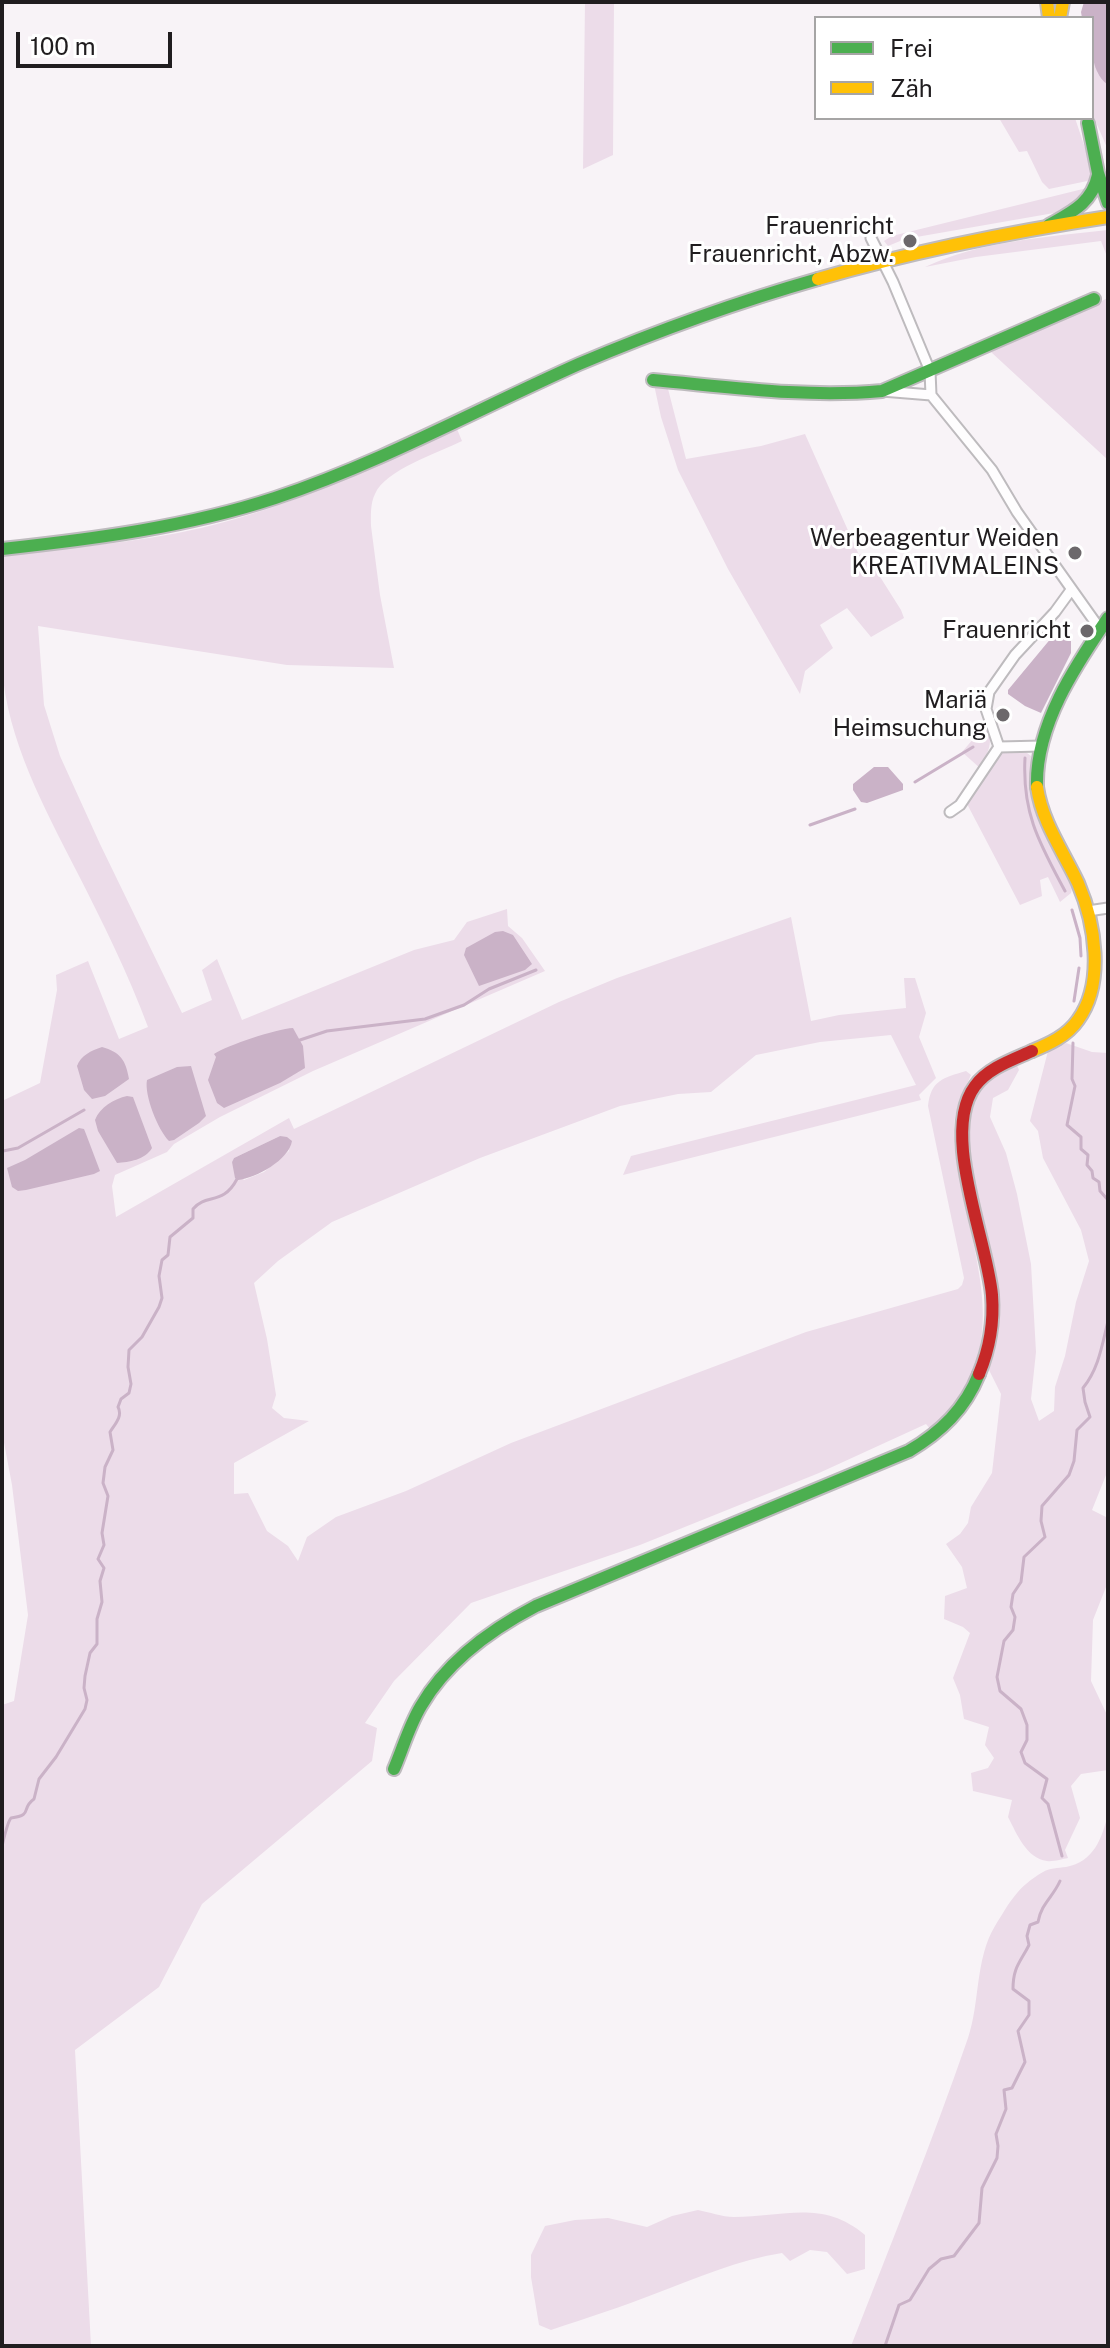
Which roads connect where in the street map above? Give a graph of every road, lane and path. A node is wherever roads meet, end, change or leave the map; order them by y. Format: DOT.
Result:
graph roads {
  1 [pos="1087,120"];
  2 [pos="1108,163"];
  3 [pos="1098,173"];
  4 [pos="1108,203"];
  5 [pos="1108,217"];
  6 [pos="1049,225"];
  7 [pos="871,238"];
  8 [pos="883,260"];
  9 [pos="1094,299"];
  10 [pos="930,371"];
  11 [pos="653,380"];
  12 [pos="882,391"];
  13 [pos="931,395"];
  14 [pos="2,549"];
  15 [pos="1071,590"];
  16 [pos="1104,624"];
  17 [pos="1042,746"];
  18 [pos="999,747"];
  19 [pos="950,812"];
  20 [pos="1108,908"];
  21 [pos="1088,911"];
  22 [pos="394,1769"];
  1 -- 2 [label="main road"];
  1 -- 3 [label="main road"];
  3 -- 4 [label="main road"];
  3 -- 6 [label="main road"];
  5 -- 6 [label="main road"];
  6 -- 8 [label="main road"];
  7 -- 8 [label="street"];
  8 -- 10 [label="street"];
  8 -- 14 [label="main road"];
  9 -- 10 [label="main road"];
  10 -- 12 [label="main road"];
  10 -- 13 [label="street"];
  11 -- 12 [label="main road"];
  12 -- 13 [label="street"];
  13 -- 15 [label="street"];
  15 -- 16 [label="street"];
  15 -- 18 [label="street"];
  16 -- 17 [label="main road"];
  17 -- 18 [label="street"];
  17 -- 21 [label="main road"];
  18 -- 19 [label="street"];
  20 -- 21 [label="street"];
  21 -- 22 [label="main road"];
}
